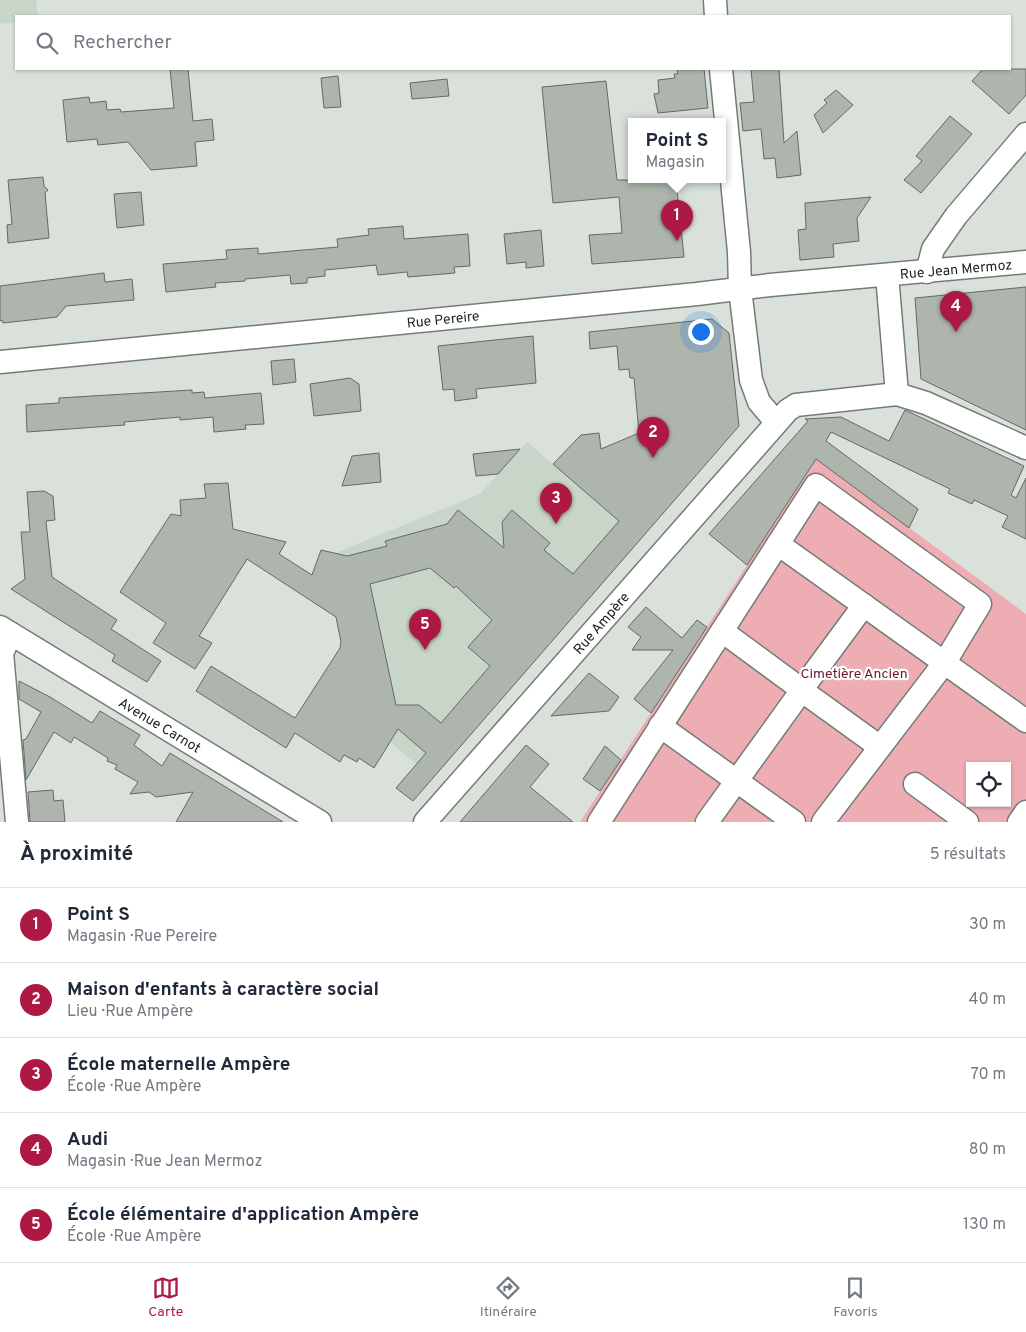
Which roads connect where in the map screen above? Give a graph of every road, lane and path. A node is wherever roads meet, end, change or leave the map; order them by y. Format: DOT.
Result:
graph roads {
  1 [pos="715,0"];
  2 [pos="716,15"];
  3 [pos="721,70"];
  4 [pos="726,118"];
  5 [pos="726,120"];
  6 [pos="1026,134"];
  7 [pos="1026,262"];
  8 [pos="927,272"];
  9 [pos="887,275"];
  10 [pos="740,289"];
  11 [pos="0,362"];
  12 [pos="897,394"];
  13 [pos="776,422"];
  14 [pos="1026,448"];
  15 [pos="778,544"];
  16 [pos="864,605"];
  17 [pos="6,630"];
  18 [pos="722,631"];
  19 [pos="945,662"];
  20 [pos="802,689"];
  21 [pos="1026,721"];
  22 [pos="660,726"];
  23 [pos="880,747"];
  24 [pos="736,781"];
  25 [pos="915,784"];
  26 [pos="1026,812"];
  27 [pos="17,822"];
  28 [pos="320,822"];
  29 [pos="425,822"];
  30 [pos="599,822"];
  31 [pos="706,822"];
  32 [pos="794,822"];
  33 [pos="823,822"];
  34 [pos="967,822"];
  35 [pos="1019,822"];
  1 -- 2 [label="street"];
  3 -- 4 [label="street"];
  5 -- 10 [label="street"];
  6 -- 8 [label="street"];
  7 -- 8 [label="street, Rue Jean Mermoz"];
  8 -- 9 [label="street, Rue Jean Mermoz"];
  9 -- 10 [label="street, Rue Pereire"];
  9 -- 12 [label="street"];
  10 -- 11 [label="street, Rue Pereire"];
  10 -- 13 [label="street"];
  12 -- 13 [label="street, Rue Ampère"];
  12 -- 14 [label="street"];
  13 -- 29 [label="street, Rue Ampère"];
  15 -- 16 [label="street"];
  15 -- 18 [label="street"];
  15 -- 19 [label="street"];
  16 -- 19 [label="street"];
  16 -- 20 [label="street"];
  17 -- 27 [label="street"];
  17 -- 28 [label="street, Avenue Carnot"];
  18 -- 20 [label="street"];
  18 -- 22 [label="street"];
  19 -- 21 [label="street"];
  19 -- 23 [label="street"];
  20 -- 23 [label="street"];
  20 -- 24 [label="street"];
  22 -- 24 [label="street"];
  22 -- 30 [label="street"];
  23 -- 33 [label="street"];
  24 -- 31 [label="street"];
  24 -- 32 [label="street"];
  25 -- 34 [label="street"];
  26 -- 35 [label="street"];
}
